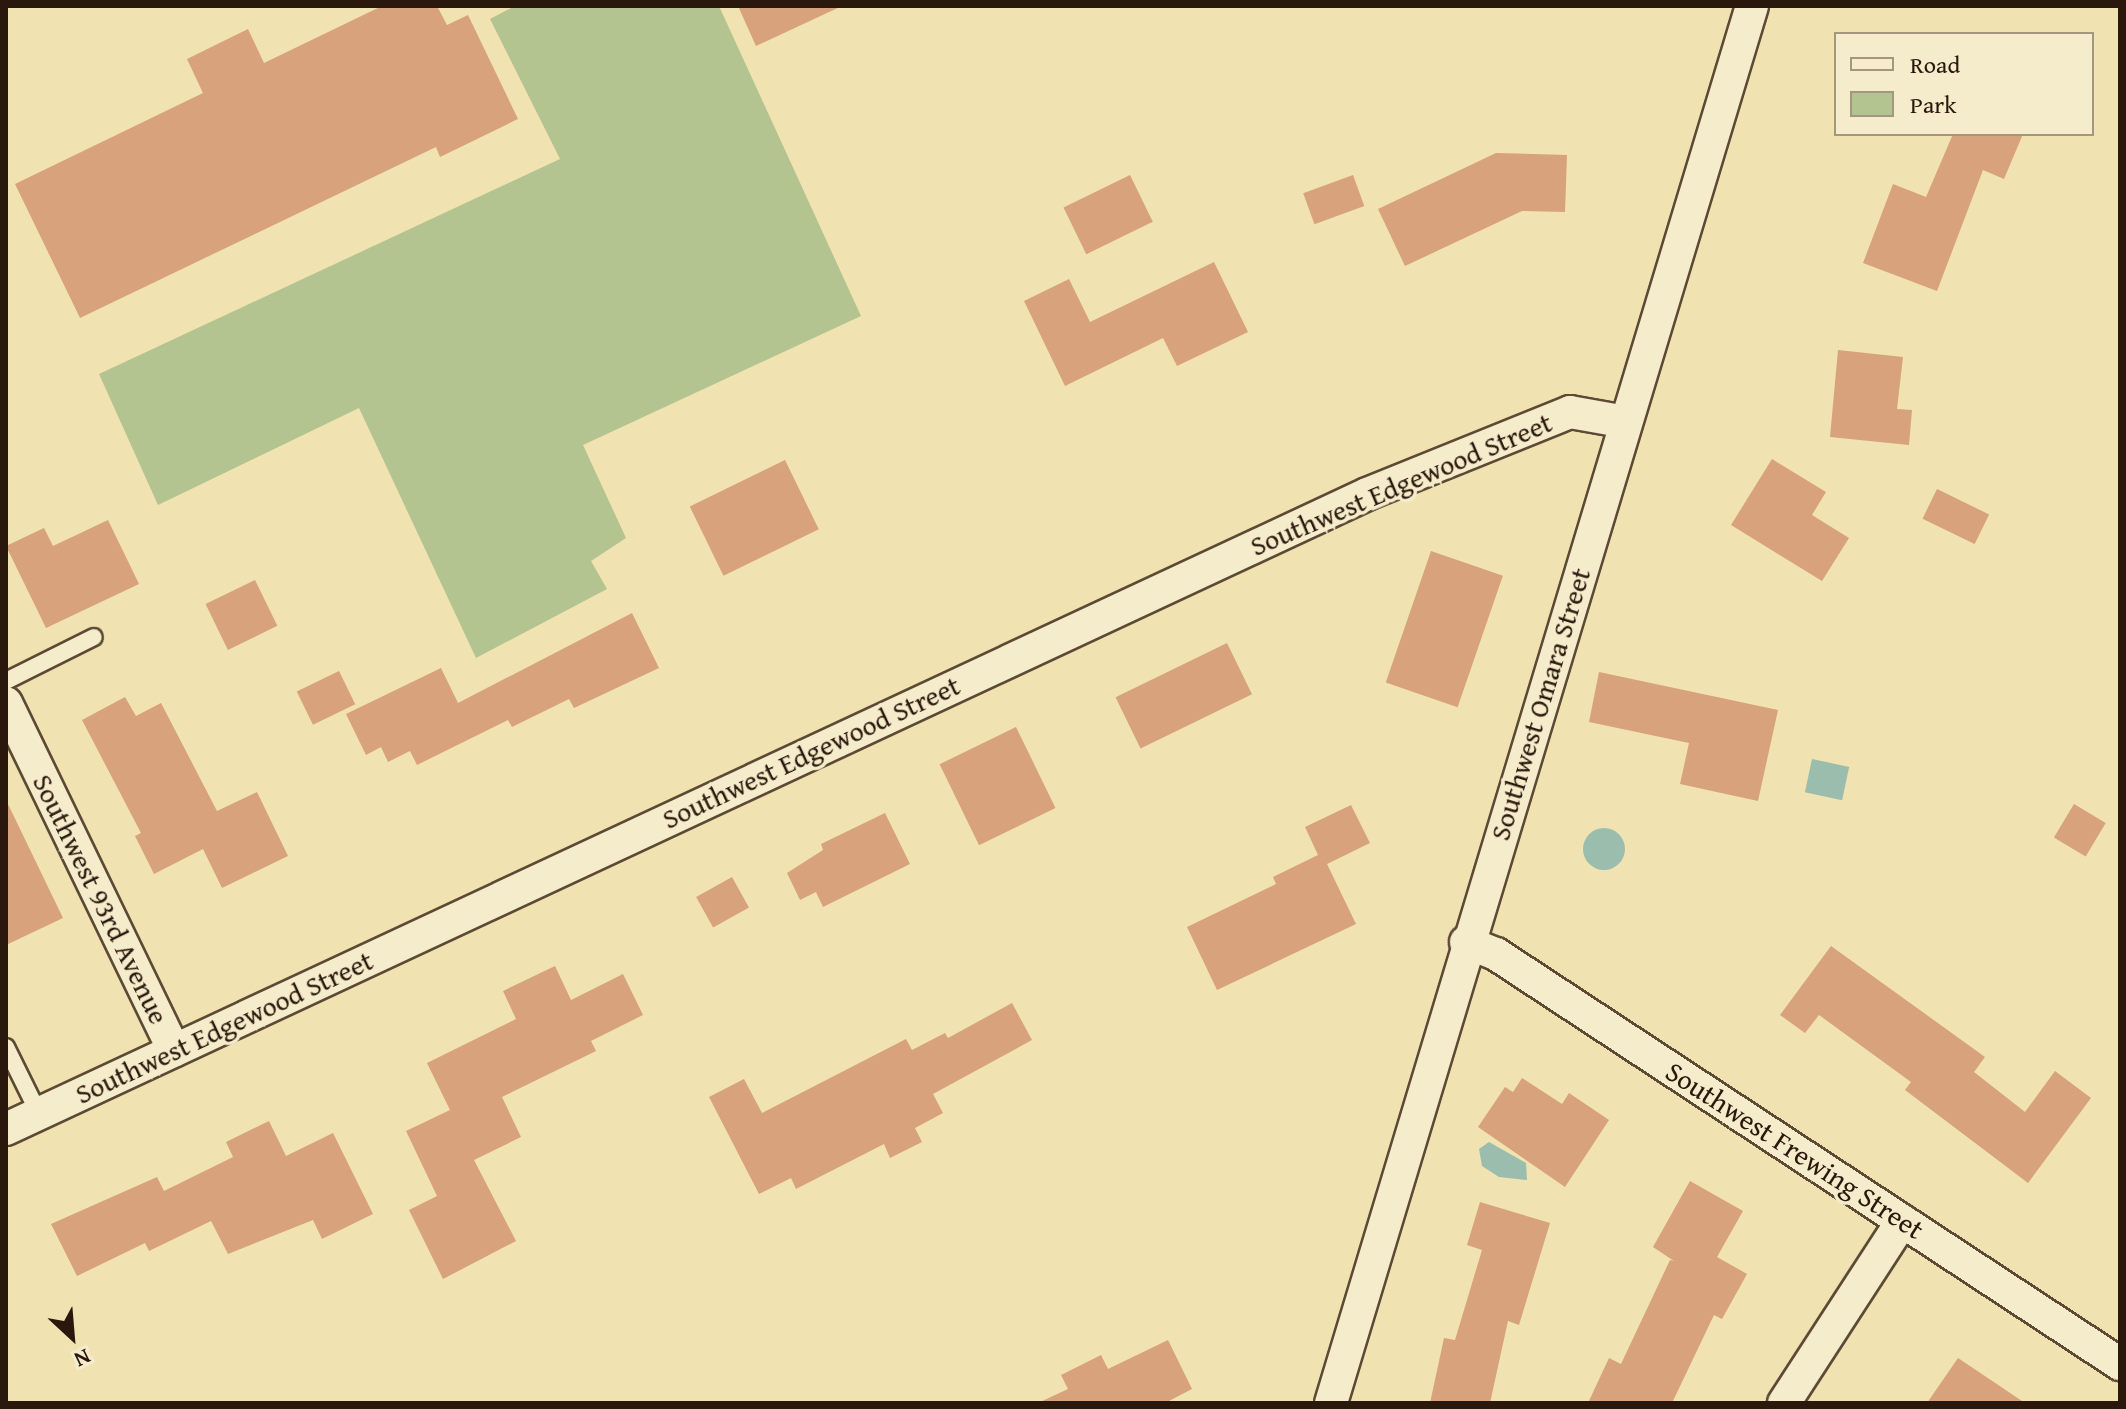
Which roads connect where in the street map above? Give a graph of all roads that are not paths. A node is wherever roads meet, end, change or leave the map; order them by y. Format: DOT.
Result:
graph roads {
  1 [pos="1752,6"];
  2 [pos="1626,422"];
  3 [pos="94,637"];
  4 [pos="6,681"];
  5 [pos="6,703"];
  6 [pos="1466,942"];
  7 [pos="6,1047"];
  8 [pos="174,1050"];
  9 [pos="39,1114"];
  10 [pos="6,1129"];
  11 [pos="1902,1221"];
  12 [pos="2120,1364"];
  13 [pos="1331,1403"];
  14 [pos="1784,1403"];
  1 -- 2 [label="street, Southwest Omara Street"];
  2 -- 6 [label="street, Southwest Omara Street"];
  2 -- 8 [label="street, Southwest Edgewood Street"];
  3 -- 4 [label="lane"];
  5 -- 8 [label="street, Southwest 93rd Avenue"];
  6 -- 11 [label="street, Southwest Frewing Street"];
  6 -- 13 [label="street, Southwest Omara Street"];
  7 -- 9 [label="lane"];
  8 -- 9 [label="street, Southwest Edgewood Street"];
  9 -- 10 [label="street, Southwest Edgewood Street"];
  11 -- 12 [label="street, Southwest Frewing Street"];
  11 -- 14 [label="street"];
}
